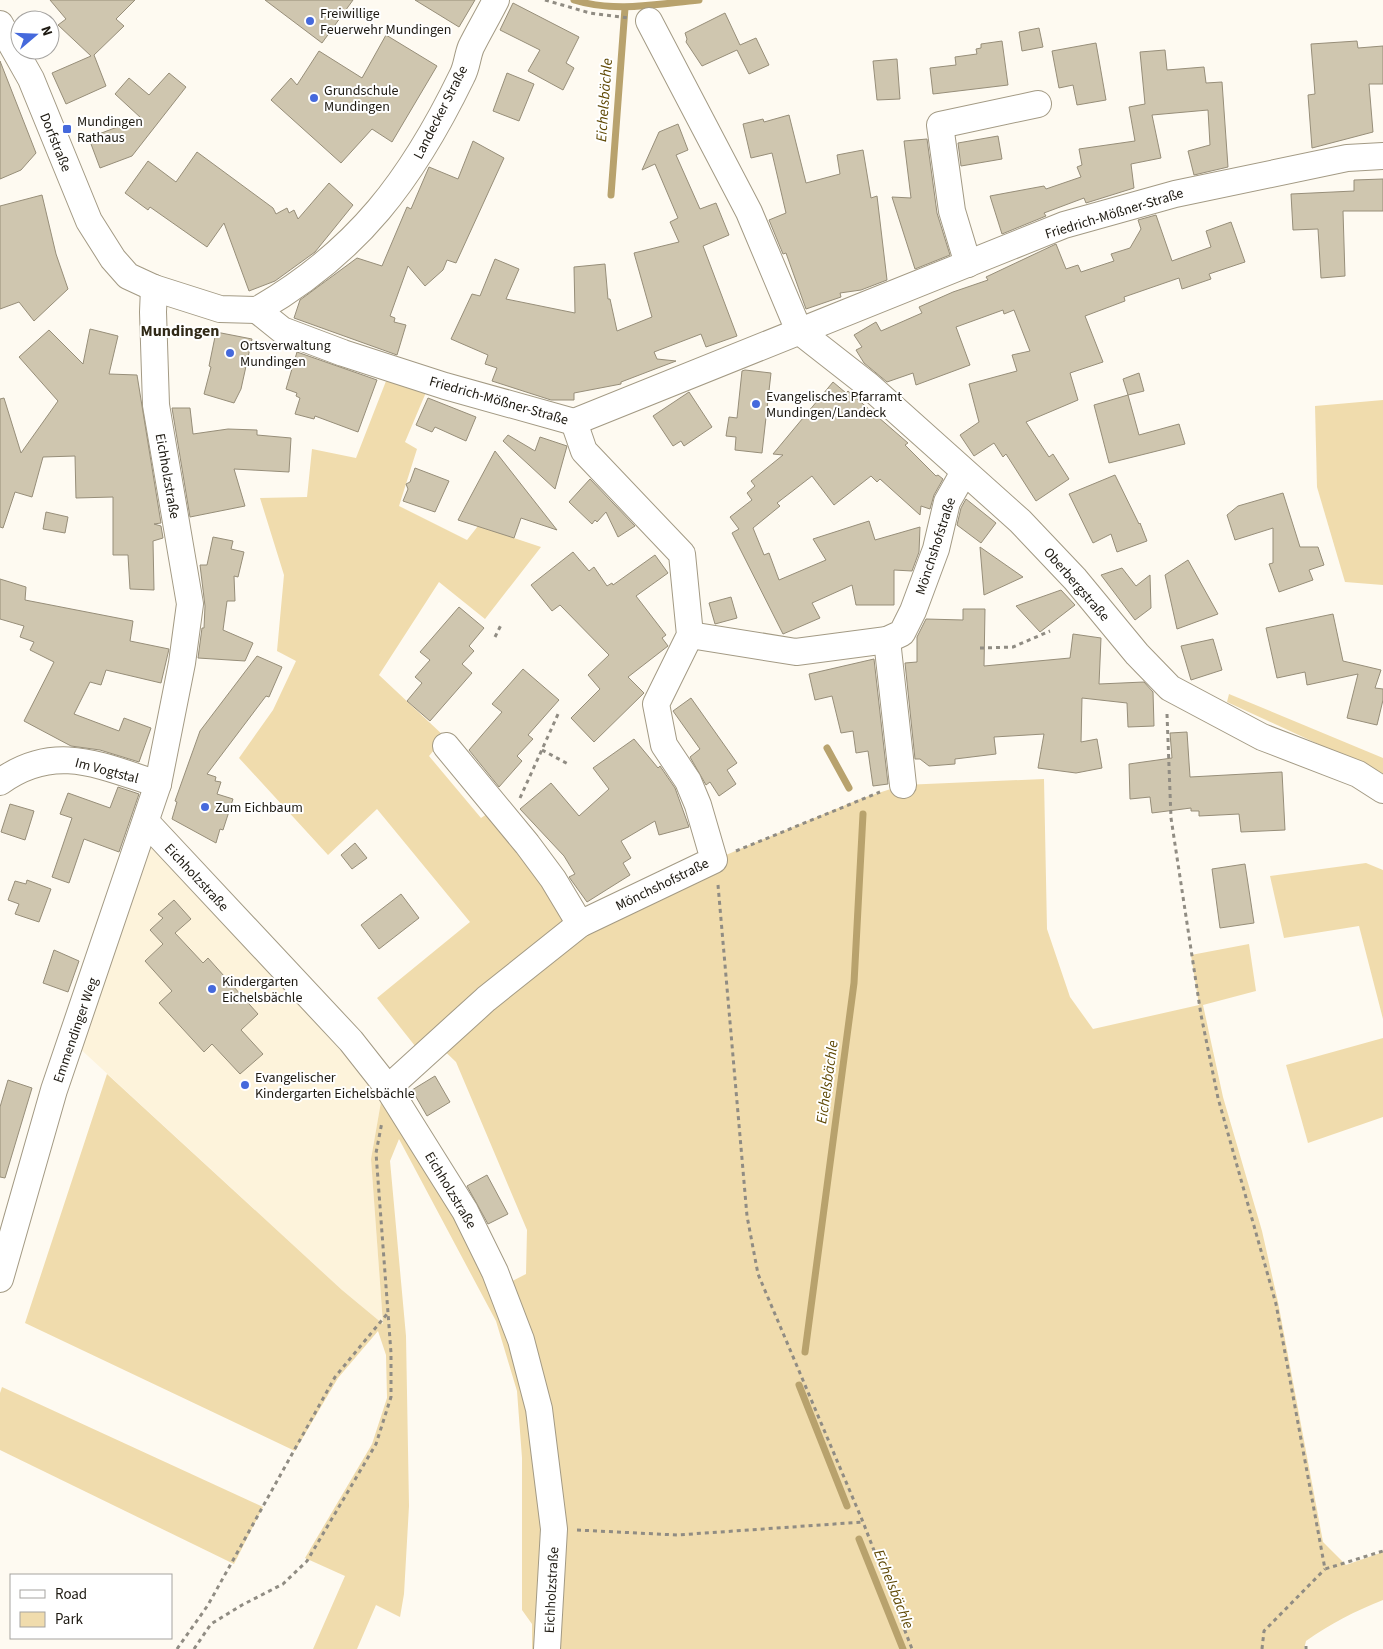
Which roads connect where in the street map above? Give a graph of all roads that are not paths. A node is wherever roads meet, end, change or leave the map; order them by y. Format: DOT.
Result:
graph roads {
  1 [pos="496,0"];
  2 [pos="649,21"];
  3 [pos="0,24"];
  4 [pos="1038,104"];
  5 [pos="1383,156"];
  6 [pos="968,264"];
  7 [pos="154,288"];
  8 [pos="257,310"];
  9 [pos="799,331"];
  10 [pos="574,422"];
  11 [pos="964,472"];
  12 [pos="690,635"];
  13 [pos="887,640"];
  14 [pos="446,746"];
  15 [pos="0,782"];
  16 [pos="158,784"];
  17 [pos="902,785"];
  18 [pos="1383,790"];
  19 [pos="147,822"];
  20 [pos="580,924"];
  21 [pos="388,1088"];
  22 [pos="0,1279"];
  23 [pos="547,1649"];
  1 -- 8 [label="street, Landecker Straße"];
  2 -- 9 [label="street"];
  3 -- 7 [label="street, Dorfstraße"];
  4 -- 6 [label="street"];
  5 -- 6 [label="street, Friedrich-Mößner-Straße"];
  6 -- 9 [label="street, Friedrich-Mößner-Straße"];
  7 -- 8 [label="street, Dorfstraße"];
  7 -- 16 [label="street, Eichholzstraße"];
  8 -- 10 [label="street, Friedrich-Mößner-Straße"];
  9 -- 10 [label="street, Friedrich-Mößner-Straße"];
  9 -- 11 [label="street, Oberbergstraße"];
  10 -- 12 [label="street"];
  11 -- 13 [label="street, Mönchshofstraße"];
  11 -- 18 [label="street, Oberbergstraße"];
  12 -- 13 [label="street, Mönchshofstraße"];
  12 -- 20 [label="street, Mönchshofstraße"];
  13 -- 17 [label="street"];
  14 -- 20 [label="street"];
  15 -- 16 [label="street, Im Vogtstal"];
  16 -- 19 [label="street, Emmendinger Weg"];
  19 -- 21 [label="street, Eichholzstraße"];
  19 -- 22 [label="street, Emmendinger Weg"];
  20 -- 21 [label="street, Mönchshofstraße"];
  21 -- 23 [label="street, Eichholzstraße"];
}
